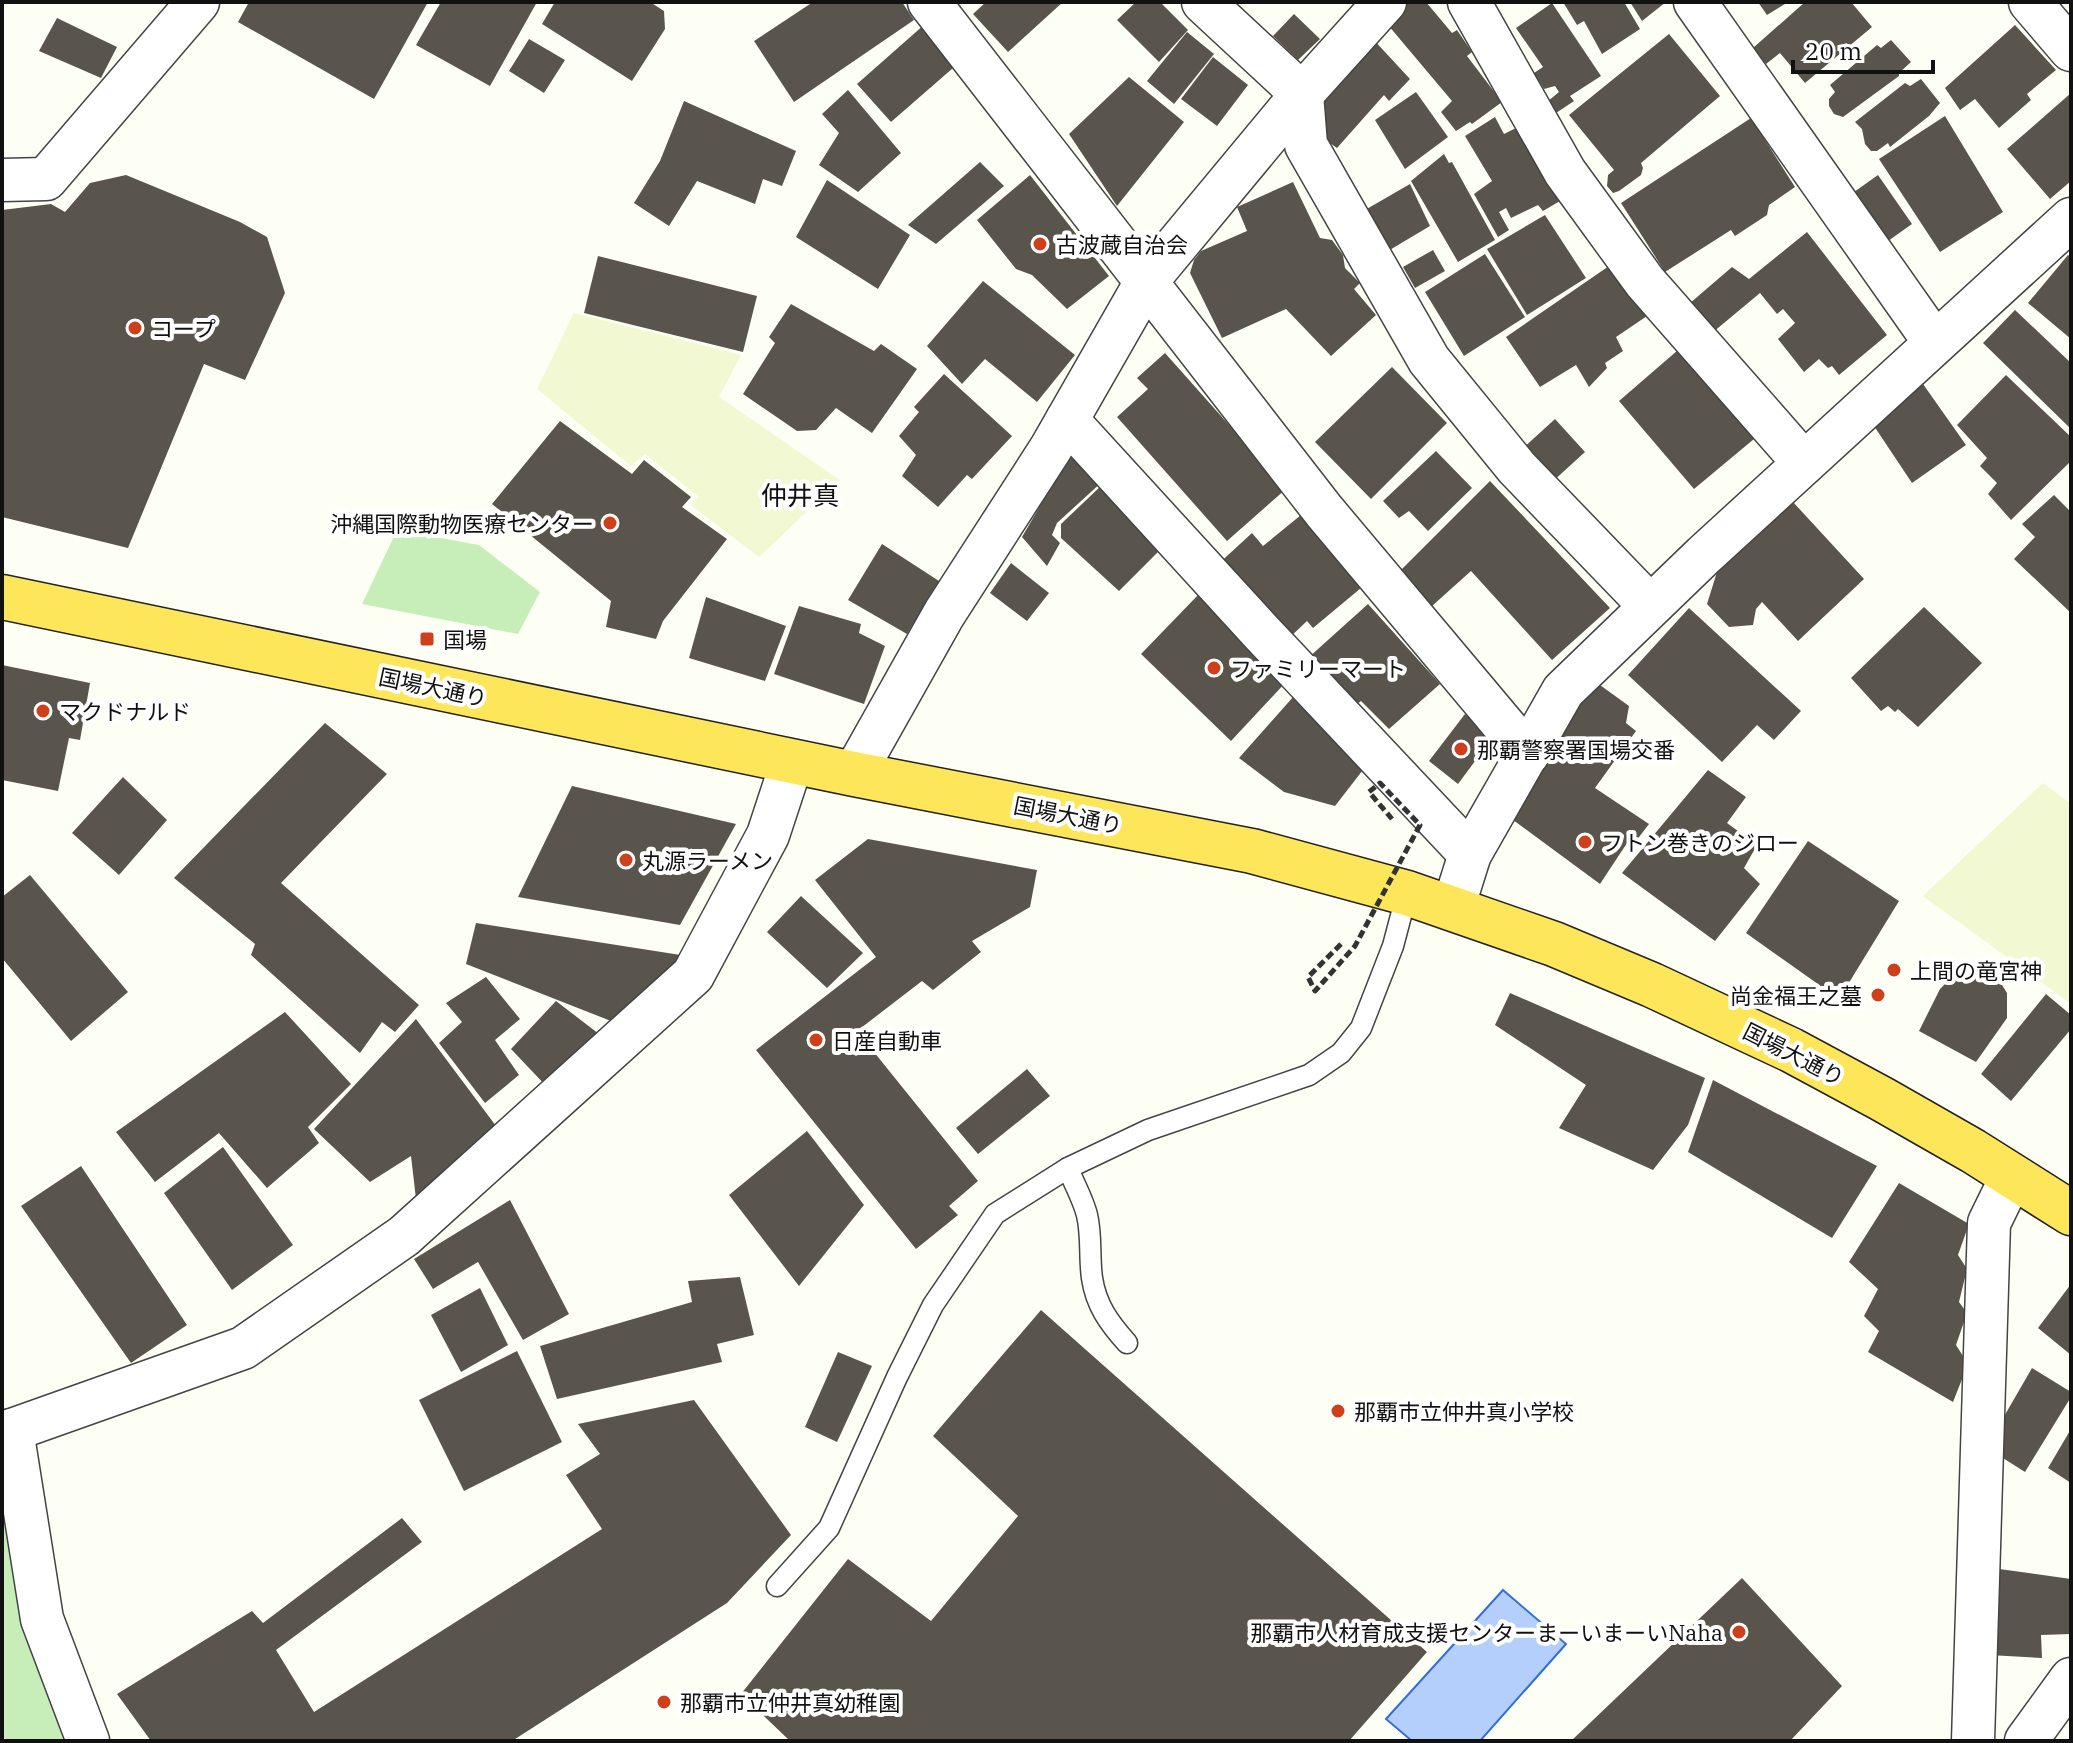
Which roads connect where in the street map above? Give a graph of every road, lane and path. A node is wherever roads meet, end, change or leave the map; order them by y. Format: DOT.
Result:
graph roads {
  1 [pos="198,2"];
  2 [pos="929,2"];
  3 [pos="1203,2"];
  4 [pos="1385,2"];
  5 [pos="1469,2"];
  6 [pos="1695,2"];
  7 [pos="2030,2"];
  8 [pos="2071,50"];
  9 [pos="1302,94"];
  10 [pos="2,180"];
  11 [pos="2071,219"];
  12 [pos="1146,282"];
  13 [pos="1935,343"];
  14 [pos="1067,420"];
  15 [pos="1804,463"];
  16 [pos="2,597"];
  17 [pos="1650,606"];
  18 [pos="1528,754"];
  19 [pos="792,762"];
  20 [pos="854,774"];
  21 [pos="1392,819"];
  22 [pos="1470,854"];
  23 [pos="1407,893"];
  24 [pos="1453,908"];
  25 [pos="1341,944"];
  26 [pos="1068,1168"];
  27 [pos="2012,1176"];
  28 [pos="2071,1213"];
  29 [pos="1127,1343"];
  30 [pos="7,1432"];
  31 [pos="777,1586"];
  32 [pos="2071,1679"];
  33 [pos="88,1741"];
  34 [pos="1973,1741"];
  35 [pos="2026,1741"];
  1 -- 10 [label="street"];
  2 -- 12 [label="street"];
  3 -- 9 [label="street"];
  4 -- 9 [label="street"];
  5 -- 15 [label="street"];
  6 -- 13 [label="street"];
  7 -- 8 [label="street"];
  9 -- 12 [label="street"];
  9 -- 17 [label="street"];
  11 -- 13 [label="street"];
  12 -- 14 [label="street"];
  12 -- 18 [label="street"];
  13 -- 15 [label="street"];
  14 -- 20 [label="street"];
  14 -- 22 [label="street"];
  15 -- 17 [label="street"];
  16 -- 19 [label="highway, 国場大通り"];
  17 -- 18 [label="street"];
  18 -- 22 [label="street"];
  19 -- 20 [label="highway, 国場大通り"];
  19 -- 30 [label="street"];
  20 -- 23 [label="highway, 国場大通り"];
  21 -- 25 [label="path, bridge"];
  22 -- 24 [label="street"];
  23 -- 24 [label="highway, 国場大通り"];
  23 -- 26 [label="lane"];
  24 -- 27 [label="highway, 国場大通り"];
  26 -- 29 [label="lane"];
  26 -- 31 [label="lane"];
  27 -- 28 [label="highway, 国場大通り"];
  27 -- 34 [label="street"];
  30 -- 33 [label="street"];
  32 -- 35 [label="street"];
}
